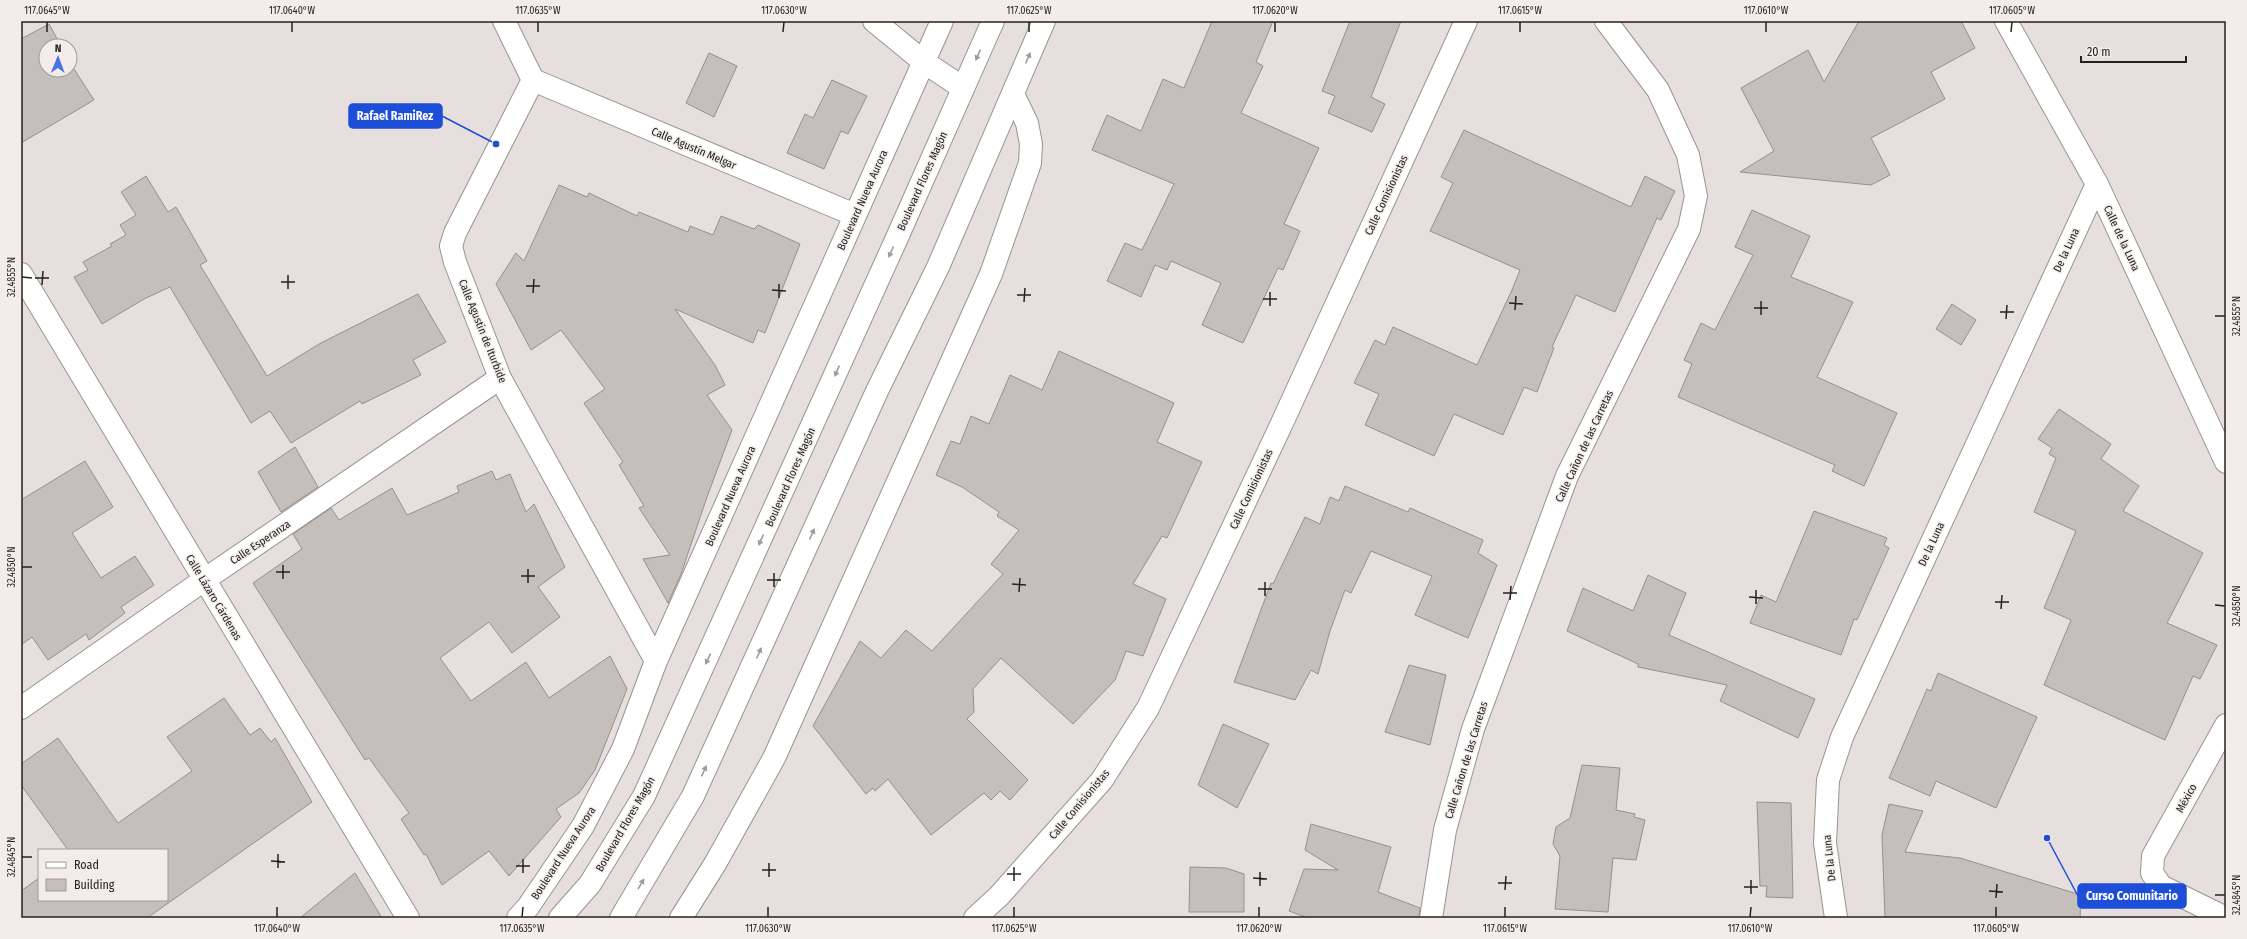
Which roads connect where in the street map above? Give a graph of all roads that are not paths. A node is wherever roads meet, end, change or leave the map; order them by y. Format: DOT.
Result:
graph roads {
  1 [pos="504,21"];
  2 [pos="874,21"];
  3 [pos="942,21"];
  4 [pos="993,21"];
  5 [pos="1044,21"];
  6 [pos="1466,21"];
  7 [pos="1606,21"];
  8 [pos="2006,21"];
  9 [pos="924,62"];
  10 [pos="533,80"];
  11 [pos="963,88"];
  12 [pos="1013,94"];
  13 [pos="2097,184"];
  14 [pos="855,215"];
  15 [pos="21,274"];
  16 [pos="500,378"];
  17 [pos="2226,462"];
  18 [pos="204,580"];
  19 [pos="656,660"];
  20 [pos="21,708"];
  21 [pos="2226,725"];
  22 [pos="408,918"];
  23 [pos="518,918"];
  24 [pos="560,918"];
  25 [pos="621,918"];
  26 [pos="681,918"];
  27 [pos="974,918"];
  28 [pos="1431,918"];
  29 [pos="1836,918"];
  30 [pos="2226,918"];
  1 -- 10 [label="street"];
  2 -- 9 [label="street"];
  3 -- 9 [label="street, Boulevard Nueva Aurora"];
  4 -- 11 [label="street, Boulevard Flores Magón, one-way"];
  12 -- 5 [label="street, one-way"];
  6 -- 27 [label="street, Calle Comisionistas"];
  7 -- 28 [label="street, Calle Cañon de las Carretas"];
  8 -- 13 [label="street, Calle de la Luna"];
  9 -- 11 [label="street"];
  9 -- 14 [label="street, Boulevard Nueva Aurora"];
  10 -- 14 [label="street, Calle Agustín Melgar"];
  10 -- 16 [label="street, Calle Agustín de Iturbide"];
  11 -- 24 [label="street, Boulevard Flores Magón, one-way"];
  25 -- 12 [label="street, one-way"];
  12 -- 26 [label="street"];
  13 -- 17 [label="street, Calle de la Luna"];
  13 -- 29 [label="street, De la Luna"];
  14 -- 19 [label="street, Boulevard Nueva Aurora"];
  15 -- 18 [label="street, Calle Lázaro Cárdenas"];
  16 -- 18 [label="street, Calle Esperanza"];
  16 -- 19 [label="street, Calle Agustín de Iturbide"];
  18 -- 20 [label="street, Calle Esperanza"];
  18 -- 22 [label="street, Calle Lázaro Cárdenas"];
  19 -- 23 [label="street, Boulevard Nueva Aurora"];
  21 -- 30 [label="street, México"];
}
